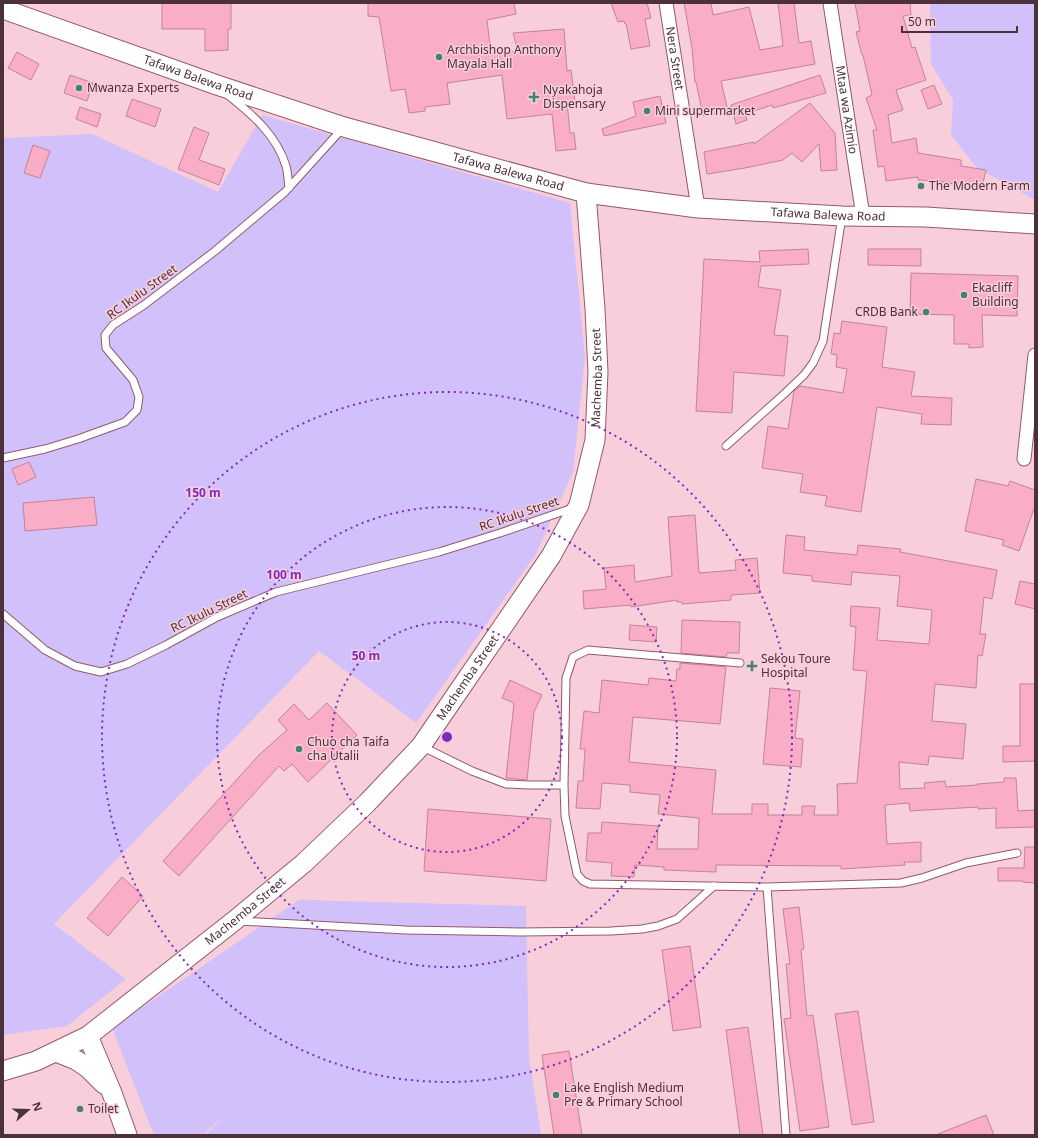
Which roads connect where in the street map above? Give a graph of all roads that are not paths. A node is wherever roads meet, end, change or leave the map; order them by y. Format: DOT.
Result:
graph roads {
  1 [pos="666,3"];
  2 [pos="830,3"];
  3 [pos="3,9"];
  4 [pos="217,85"];
  5 [pos="344,127"];
  6 [pos="289,188"];
  7 [pos="586,193"];
  8 [pos="698,208"];
  9 [pos="842,216"];
  10 [pos="863,216"];
  11 [pos="1035,224"];
  12 [pos="1035,355"];
  13 [pos="726,446"];
  14 [pos="3,458"];
  15 [pos="1024,458"];
  16 [pos="579,505"];
  17 [pos="3,614"];
  18 [pos="740,663"];
  19 [pos="421,746"];
  20 [pos="564,785"];
  21 [pos="1017,853"];
  22 [pos="714,886"];
  23 [pos="767,887"];
  24 [pos="234,921"];
  25 [pos="88,1036"];
  26 [pos="56,1052"];
  27 [pos="3,1071"];
  28 [pos="112,1093"];
  29 [pos="127,1135"];
  30 [pos="786,1135"];
  1 -- 8 [label="street, Nera Street"];
  2 -- 10 [label="street, Mtaa wa Azimio"];
  3 -- 4 [label="main road, Tafawa Balewa Road"];
  4 -- 5 [label="main road, Tafawa Balewa Road"];
  4 -- 6 [label="lane"];
  5 -- 6 [label="lane, RC Ikulu Street"];
  5 -- 7 [label="main road, Tafawa Balewa Road"];
  6 -- 14 [label="lane, RC Ikulu Street"];
  7 -- 8 [label="main road, Tafawa Balewa Road"];
  7 -- 16 [label="main road, Machemba Street"];
  8 -- 9 [label="main road, Tafawa Balewa Road"];
  9 -- 10 [label="main road, Tafawa Balewa Road"];
  9 -- 13 [label="lane"];
  10 -- 11 [label="main road, Tafawa Balewa Road"];
  12 -- 15 [label="street"];
  16 -- 17 [label="lane, RC Ikulu Street"];
  16 -- 19 [label="main road, Machemba Street"];
  18 -- 20 [label="lane"];
  19 -- 20 [label="lane"];
  19 -- 24 [label="main road, Machemba Street"];
  20 -- 22 [label="lane"];
  21 -- 23 [label="lane"];
  22 -- 23 [label="lane"];
  22 -- 24 [label="lane"];
  23 -- 30 [label="lane"];
  24 -- 25 [label="main road, Machemba Street"];
  25 -- 26 [label="main road, Machemba Street"];
  25 -- 28 [label="main road"];
  26 -- 27 [label="main road, Machemba Street"];
  26 -- 28 [label="main road"];
  28 -- 29 [label="main road"];
}
